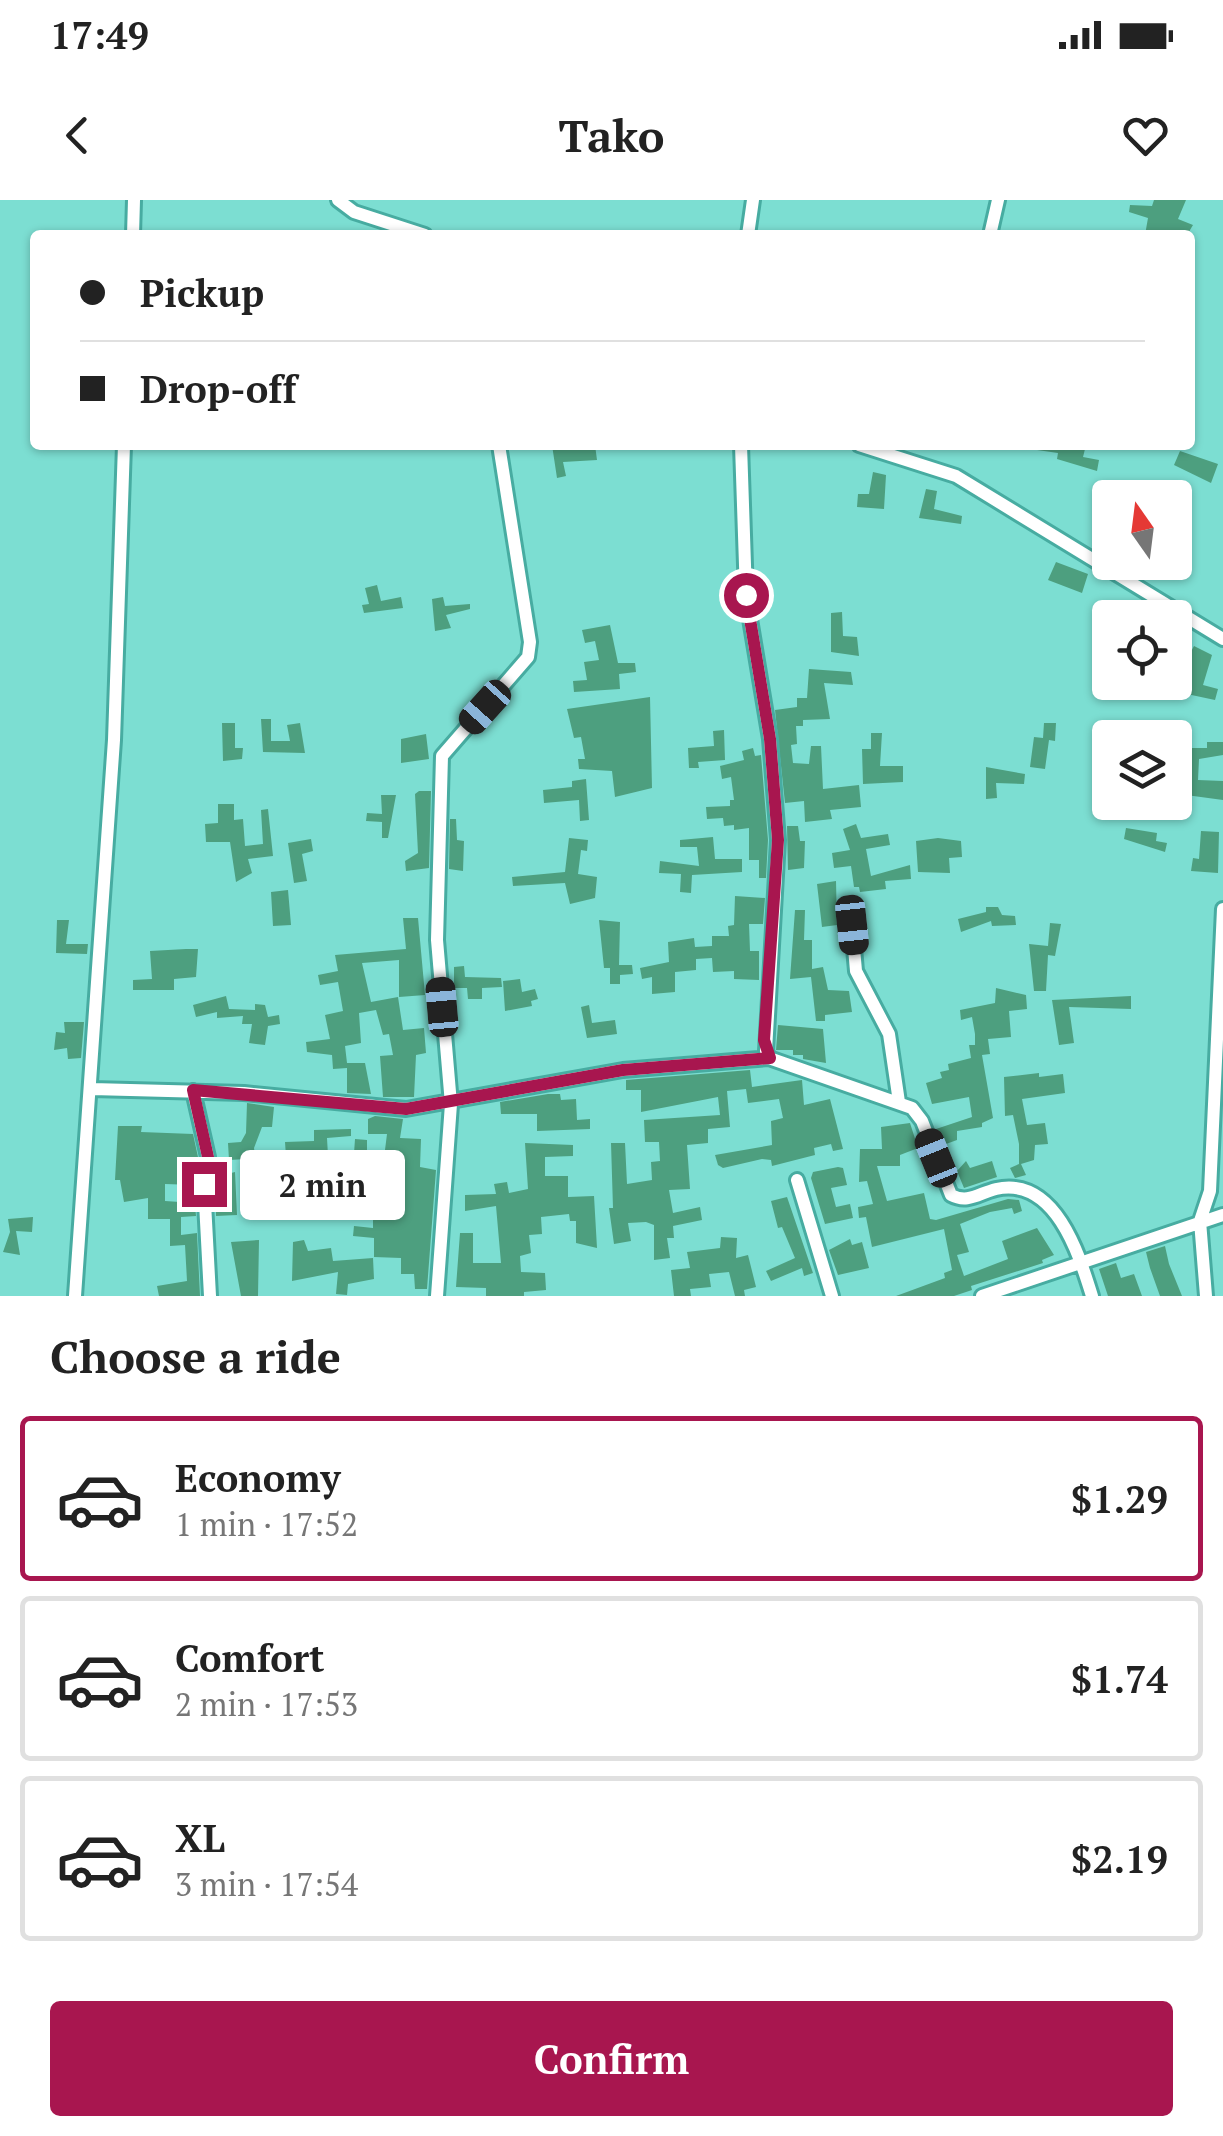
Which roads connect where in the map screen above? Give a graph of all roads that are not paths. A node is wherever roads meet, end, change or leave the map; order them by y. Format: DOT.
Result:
graph roads {
  1 [pos="134,200"];
  2 [pos="338,200"];
  3 [pos="753,200"];
  4 [pos="998,200"];
  5 [pos="133,230"];
  6 [pos="409,230"];
  7 [pos="749,230"];
  8 [pos="991,230"];
  9 [pos="124,450"];
  10 [pos="500,450"];
  11 [pos="740,450"];
  12 [pos="875,450"];
  13 [pos="1223,639"];
  14 [pos="1223,909"];
  15 [pos="852,925"];
  16 [pos="770,1058"];
  17 [pos="92,1089"];
  18 [pos="193,1090"];
  19 [pos="899,1102"];
  20 [pos="452,1104"];
  21 [pos="797,1180"];
  22 [pos="1223,1215"];
  23 [pos="1200,1221"];
  24 [pos="1082,1262"];
  25 [pos="75,1296"];
  26 [pos="210,1296"];
  27 [pos="437,1296"];
  28 [pos="832,1296"];
  29 [pos="982,1296"];
  30 [pos="1092,1296"];
  31 [pos="1206,1296"];
  1 -- 5 [label="street"];
  2 -- 6 [label="street"];
  3 -- 7 [label="street"];
  4 -- 8 [label="street"];
  9 -- 17 [label="street"];
  10 -- 20 [label="street"];
  11 -- 16 [label="street"];
  12 -- 13 [label="street"];
  14 -- 23 [label="street"];
  15 -- 19 [label="street"];
  16 -- 19 [label="street"];
  16 -- 20 [label="street"];
  17 -- 18 [label="street"];
  17 -- 25 [label="street"];
  18 -- 20 [label="street"];
  18 -- 26 [label="street"];
  19 -- 24 [label="street"];
  20 -- 27 [label="street"];
  21 -- 28 [label="street"];
  22 -- 23 [label="street"];
  23 -- 24 [label="street"];
  23 -- 31 [label="street"];
  24 -- 29 [label="street"];
  24 -- 30 [label="street"];
}
